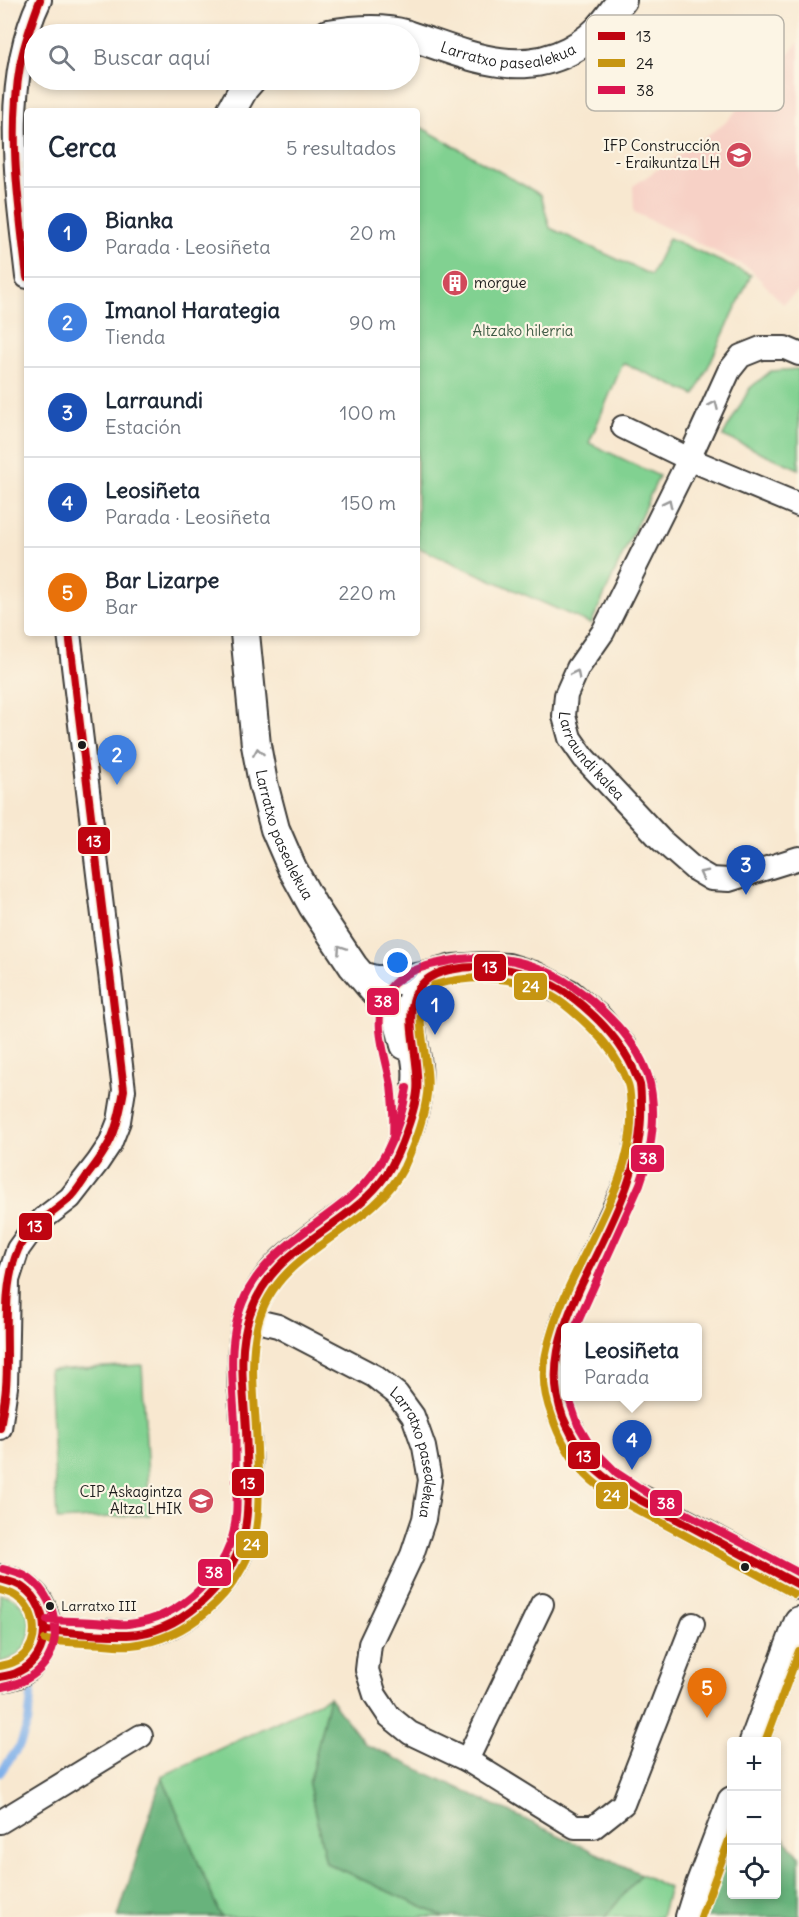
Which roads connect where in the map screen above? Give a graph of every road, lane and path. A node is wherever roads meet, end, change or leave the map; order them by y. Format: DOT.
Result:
graph roads {
  1 [pos="40,0"];
  2 [pos="622,0"];
  3 [pos="611,15"];
  4 [pos="29,24"];
  5 [pos="420,39"];
  6 [pos="586,40"];
  7 [pos="24,46"];
  8 [pos="242,90"];
  9 [pos="233,108"];
  10 [pos="24,246"];
  11 [pos="799,354"];
  12 [pos="623,427"];
  13 [pos="689,459"];
  14 [pos="799,505"];
  15 [pos="69,636"];
  16 [pos="245,636"];
  17 [pos="799,858"];
  18 [pos="428,976"];
  19 [pos="364,977"];
  20 [pos="391,1010"];
  21 [pos="417,1068"];
  22 [pos="403,1140"];
  23 [pos="248,1319"];
  24 [pos="565,1323"];
  25 [pos="561,1342"];
  26 [pos="0,1428"];
  27 [pos="0,1579"];
  28 [pos="799,1585"];
  29 [pos="542,1604"];
  30 [pos="799,1621"];
  31 [pos="693,1624"];
  32 [pos="46,1630"];
  33 [pos="0,1677"];
  34 [pos="141,1736"];
  35 [pos="756,1737"];
  36 [pos="467,1760"];
  37 [pos="727,1815"];
  38 [pos="0,1822"];
  39 [pos="690,1917"];
  1 -- 4 [label="street"];
  2 -- 3 [label="street, Larratxo pasealekua"];
  5 -- 6 [label="street, Larratxo pasealekua"];
  7 -- 10 [label="street"];
  8 -- 9 [label="street"];
  13 -- 11 [label="street, Larraundi kalea, one-way"];
  12 -- 13 [label="street"];
  13 -- 14 [label="street"];
  17 -- 13 [label="street, Larraundi kalea, one-way"];
  15 -- 26 [label="street"];
  19 -- 16 [label="street, Larratxo pasealekua, one-way"];
  18 -- 19 [label="street"];
  18 -- 20 [label="street"];
  18 -- 21 [label="street"];
  18 -- 24 [label="street"];
  19 -- 20 [label="street, Larratxo pasealekua"];
  20 -- 21 [label="street, Larratxo pasealekua"];
  20 -- 22 [label="street, Larratxo pasealekua"];
  21 -- 22 [label="street, Larratxo pasealekua"];
  22 -- 23 [label="street, Larratxo pasealekua"];
  23 -- 32 [label="street, Larratxo pasealekua"];
  23 -- 36 [label="street, Larratxo pasealekua"];
  25 -- 28 [label="street"];
  27 -- 32 [label="street"];
  29 -- 36 [label="street"];
  30 -- 35 [label="street"];
  31 -- 36 [label="street, Larratxo pasealekua"];
  32 -- 33 [label="street"];
  34 -- 38 [label="street"];
  37 -- 39 [label="street"];
}
